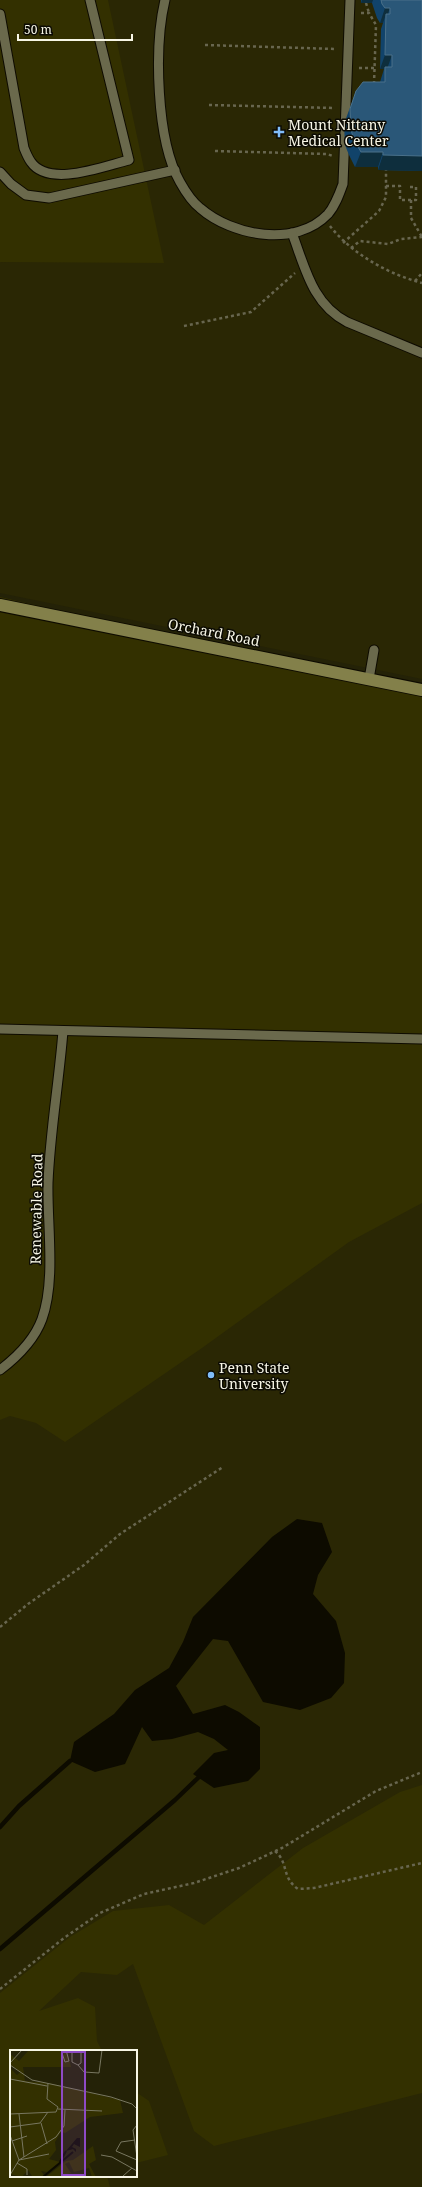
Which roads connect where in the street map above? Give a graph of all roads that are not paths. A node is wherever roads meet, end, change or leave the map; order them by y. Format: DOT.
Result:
graph roads {
  1 [pos="90,0"];
  2 [pos="159,0"];
  3 [pos="165,0"];
  4 [pos="350,0"];
  5 [pos="0,14"];
  6 [pos="161,16"];
  7 [pos="175,170"];
  8 [pos="0,172"];
  9 [pos="292,233"];
  10 [pos="422,353"];
  11 [pos="0,605"];
  12 [pos="374,650"];
  13 [pos="369,679"];
  14 [pos="422,690"];
  15 [pos="0,1029"];
  16 [pos="63,1032"];
  17 [pos="422,1039"];
  18 [pos="0,1370"];
  1 -- 5 [label="lane"];
  2 -- 6 [label="lane"];
  3 -- 6 [label="lane"];
  4 -- 9 [label="lane"];
  6 -- 7 [label="lane"];
  7 -- 8 [label="lane"];
  7 -- 9 [label="lane"];
  9 -- 10 [label="lane"];
  11 -- 13 [label="street, Orchard Road"];
  12 -- 13 [label="lane"];
  13 -- 14 [label="street, Orchard Road"];
  15 -- 16 [label="lane"];
  16 -- 17 [label="lane"];
  16 -- 18 [label="lane, Renewable Road"];
}
